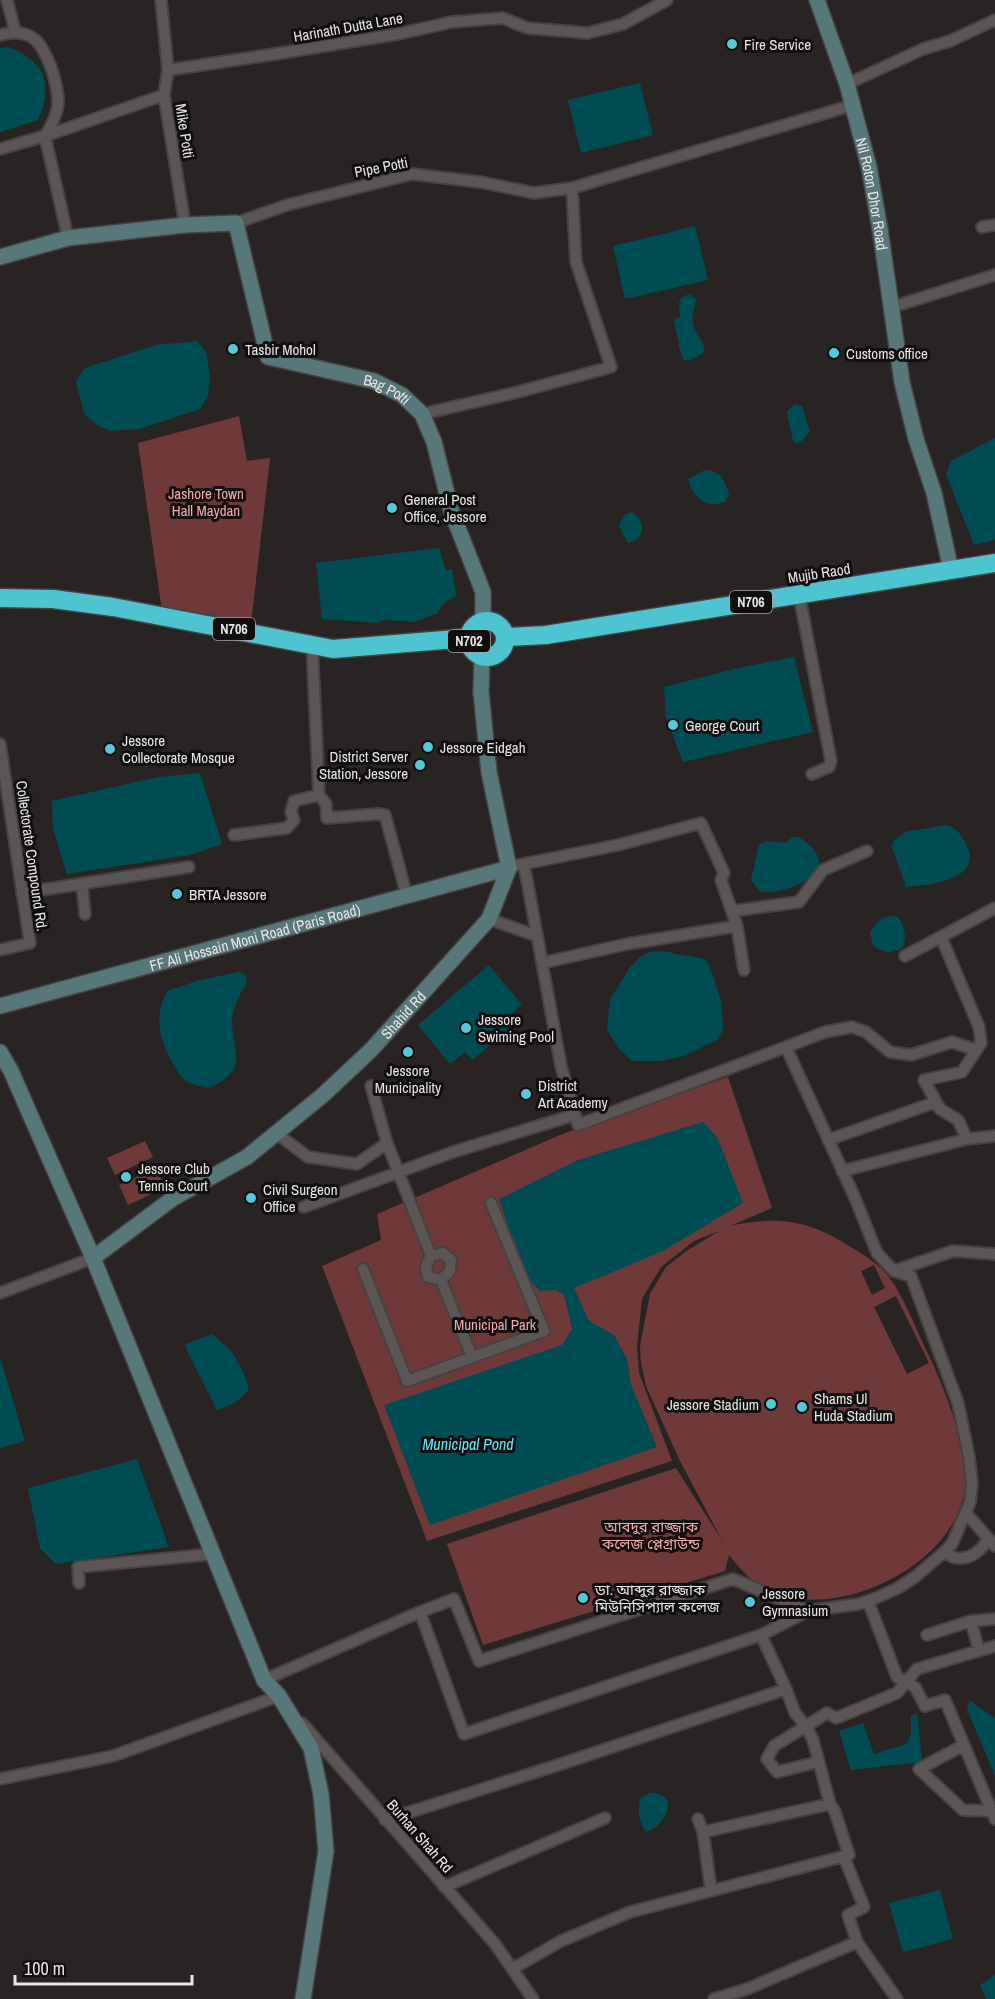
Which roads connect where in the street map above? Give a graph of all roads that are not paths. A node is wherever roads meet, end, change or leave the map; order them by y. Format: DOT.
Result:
graph roads {
  1 [pos="7,0"];
  2 [pos="161,0"];
  3 [pos="667,0"];
  4 [pos="817,0"];
  5 [pos="995,20"];
  6 [pos="15,31"];
  7 [pos="0,35"];
  8 [pos="168,70"];
  9 [pos="847,84"];
  10 [pos="164,95"];
  11 [pos="853,105"];
  12 [pos="45,136"];
  13 [pos="0,149"];
  14 [pos="572,188"];
  15 [pos="236,223"];
  16 [pos="185,225"];
  17 [pos="995,225"];
  18 [pos="982,227"];
  19 [pos="68,238"];
  20 [pos="0,257"];
  21 [pos="995,275"];
  22 [pos="892,307"];
  23 [pos="422,414"];
  24 [pos="995,562"];
  25 [pos="951,570"];
  26 [pos="799,594"];
  27 [pos="0,598"];
  28 [pos="483,621"];
  29 [pos="506,637"];
  30 [pos="469,638"];
  31 [pos="312,644"];
  32 [pos="482,657"];
  33 [pos="0,744"];
  34 [pos="812,774"];
  35 [pos="319,795"];
  36 [pos="234,835"];
  37 [pos="867,851"];
  38 [pos="516,866"];
  39 [pos="189,867"];
  40 [pos="82,884"];
  41 [pos="22,893"];
  42 [pos="407,896"];
  43 [pos="995,908"];
  44 [pos="732,911"];
  45 [pos="85,914"];
  46 [pos="489,919"];
  47 [pos="737,926"];
  48 [pos="537,936"];
  49 [pos="941,937"];
  50 [pos="0,950"];
  51 [pos="905,956"];
  52 [pos="542,963"];
  53 [pos="744,970"];
  54 [pos="0,1006"];
  55 [pos="786,1047"];
  56 [pos="976,1050"];
  57 [pos="0,1052"];
  58 [pos="6,1077"];
  59 [pos="371,1086"];
  60 [pos="936,1102"];
  61 [pos="574,1115"];
  62 [pos="276,1133"];
  63 [pos="995,1136"];
  64 [pos="967,1139"];
  65 [pos="828,1140"];
  66 [pos="387,1143"];
  67 [pos="842,1171"];
  68 [pos="398,1173"];
  69 [pos="491,1203"];
  70 [pos="304,1207"];
  71 [pos="995,1254"];
  72 [pos="431,1256"];
  73 [pos="93,1258"];
  74 [pos="363,1269"];
  75 [pos="894,1271"];
  76 [pos="441,1280"];
  77 [pos="0,1293"];
  78 [pos="472,1357"];
  79 [pos="966,1513"];
  80 [pos="992,1542"];
  81 [pos="944,1552"];
  82 [pos="213,1554"];
  83 [pos="80,1583"];
  84 [pos="868,1600"];
  85 [pos="808,1611"];
  86 [pos="420,1612"];
  87 [pos="995,1619"];
  88 [pos="971,1621"];
  89 [pos="761,1635"];
  90 [pos="927,1635"];
  91 [pos="995,1647"];
  92 [pos="979,1651"];
  93 [pos="264,1680"];
  94 [pos="907,1681"];
  95 [pos="786,1689"];
  96 [pos="279,1696"];
  97 [pos="806,1726"];
  98 [pos="964,1745"];
  99 [pos="818,1762"];
  100 [pos="0,1779"];
  101 [pos="830,1804"];
  102 [pos="993,1815"];
  103 [pos="605,1818"];
  104 [pos="698,1819"];
  105 [pos="385,1820"];
  106 [pos="704,1832"];
  107 [pos="844,1857"];
  108 [pos="444,1887"];
  109 [pos="711,1890"];
  110 [pos="857,1942"];
  111 [pos="512,1969"];
  112 [pos="303,1999"];
  113 [pos="533,1999"];
  114 [pos="714,1999"];
  115 [pos="897,1999"];
  1 -- 6 [label="street"];
  2 -- 8 [label="street"];
  3 -- 8 [label="street, Harinath Dutta Lane"];
  4 -- 9 [label="street, Nil Roton Dhor Road"];
  5 -- 9 [label="street"];
  6 -- 7 [label="street"];
  6 -- 12 [label="street"];
  8 -- 10 [label="street"];
  9 -- 11 [label="street, Nil Roton Dhor Road"];
  10 -- 12 [label="street, Mike Potti"];
  10 -- 16 [label="street, Mike Potti"];
  11 -- 14 [label="street"];
  11 -- 22 [label="street, Nil Roton Dhor Road"];
  12 -- 13 [label="street, Mike Potti"];
  12 -- 19 [label="street"];
  14 -- 15 [label="street, Pipe Potti"];
  14 -- 23 [label="street"];
  15 -- 16 [label="street"];
  15 -- 23 [label="street, Bag Potti"];
  16 -- 19 [label="street"];
  17 -- 18 [label="street"];
  19 -- 20 [label="street"];
  21 -- 22 [label="street"];
  22 -- 25 [label="street, Nil Roton Dhor Road"];
  23 -- 28 [label="street, Bag Potti"];
  24 -- 25 [label="highway, Mujib Raod / N706"];
  25 -- 26 [label="highway, Mujib Raod / N706"];
  26 -- 29 [label="highway, Mujib Raod / N706"];
  26 -- 34 [label="street"];
  27 -- 31 [label="highway, N706"];
  28 -- 29 [label="highway, N702"];
  28 -- 30 [label="highway, N702"];
  29 -- 32 [label="highway, N702"];
  30 -- 31 [label="highway, N706"];
  30 -- 32 [label="highway, N702"];
  31 -- 35 [label="street"];
  32 -- 38 [label="street"];
  33 -- 41 [label="street, Collectorate Compound Rd."];
  35 -- 36 [label="street"];
  35 -- 42 [label="street"];
  37 -- 44 [label="street"];
  38 -- 42 [label="street, FF Ali Hossain Moni Road (Paris Road)"];
  38 -- 44 [label="street"];
  38 -- 46 [label="street, Shahid Rd"];
  38 -- 48 [label="street"];
  39 -- 40 [label="street"];
  40 -- 41 [label="street"];
  40 -- 45 [label="street"];
  41 -- 50 [label="street, Collectorate Compound Rd."];
  42 -- 54 [label="street, FF Ali Hossain Moni Road (Paris Road)"];
  43 -- 49 [label="street"];
  44 -- 47 [label="street"];
  46 -- 48 [label="street"];
  46 -- 62 [label="street, Shahid Rd"];
  47 -- 52 [label="street"];
  47 -- 53 [label="street"];
  48 -- 52 [label="street"];
  49 -- 51 [label="street"];
  49 -- 56 [label="street"];
  52 -- 61 [label="street"];
  55 -- 56 [label="street"];
  55 -- 61 [label="street"];
  55 -- 65 [label="street"];
  56 -- 60 [label="street"];
  57 -- 58 [label="street"];
  58 -- 73 [label="street"];
  59 -- 66 [label="street"];
  60 -- 64 [label="street"];
  60 -- 65 [label="street"];
  61 -- 68 [label="street"];
  62 -- 66 [label="street"];
  62 -- 73 [label="street, Shahid Rd"];
  63 -- 64 [label="street"];
  64 -- 67 [label="street"];
  65 -- 67 [label="street"];
  66 -- 68 [label="street"];
  67 -- 75 [label="street"];
  68 -- 70 [label="street"];
  68 -- 72 [label="street"];
  69 -- 78 [label="street"];
  71 -- 75 [label="street"];
  72 -- 76 [label="street"];
  72 -- 76 [label="street"];
  73 -- 77 [label="street"];
  73 -- 82 [label="street"];
  74 -- 78 [label="street"];
  75 -- 79 [label="street"];
  76 -- 78 [label="street"];
  79 -- 80 [label="street"];
  79 -- 81 [label="street"];
  80 -- 81 [label="street"];
  81 -- 84 [label="street"];
  82 -- 83 [label="street"];
  82 -- 93 [label="street"];
  84 -- 85 [label="street"];
  84 -- 94 [label="street"];
  85 -- 86 [label="street"];
  85 -- 89 [label="street"];
  86 -- 89 [label="street"];
  86 -- 93 [label="street"];
  87 -- 88 [label="street"];
  88 -- 90 [label="street"];
  88 -- 92 [label="street"];
  89 -- 95 [label="street"];
  91 -- 92 [label="street"];
  92 -- 94 [label="street"];
  93 -- 96 [label="street"];
  94 -- 97 [label="street"];
  94 -- 98 [label="street"];
  95 -- 97 [label="street"];
  95 -- 105 [label="street"];
  96 -- 100 [label="street"];
  96 -- 105 [label="street, Burhan Shah Rd"];
  96 -- 112 [label="street"];
  97 -- 99 [label="street"];
  97 -- 99 [label="street"];
  98 -- 102 [label="street"];
  98 -- 102 [label="street"];
  99 -- 101 [label="street"];
  101 -- 106 [label="street"];
  101 -- 107 [label="street"];
  103 -- 108 [label="street"];
  104 -- 106 [label="street"];
  105 -- 108 [label="street, Burhan Shah Rd"];
  106 -- 109 [label="street"];
  107 -- 109 [label="street"];
  107 -- 110 [label="street"];
  108 -- 111 [label="street, Burhan Shah Rd"];
  109 -- 111 [label="street"];
  110 -- 114 [label="street"];
  110 -- 115 [label="street"];
  111 -- 113 [label="street, Burhan Shah Rd"];
}
